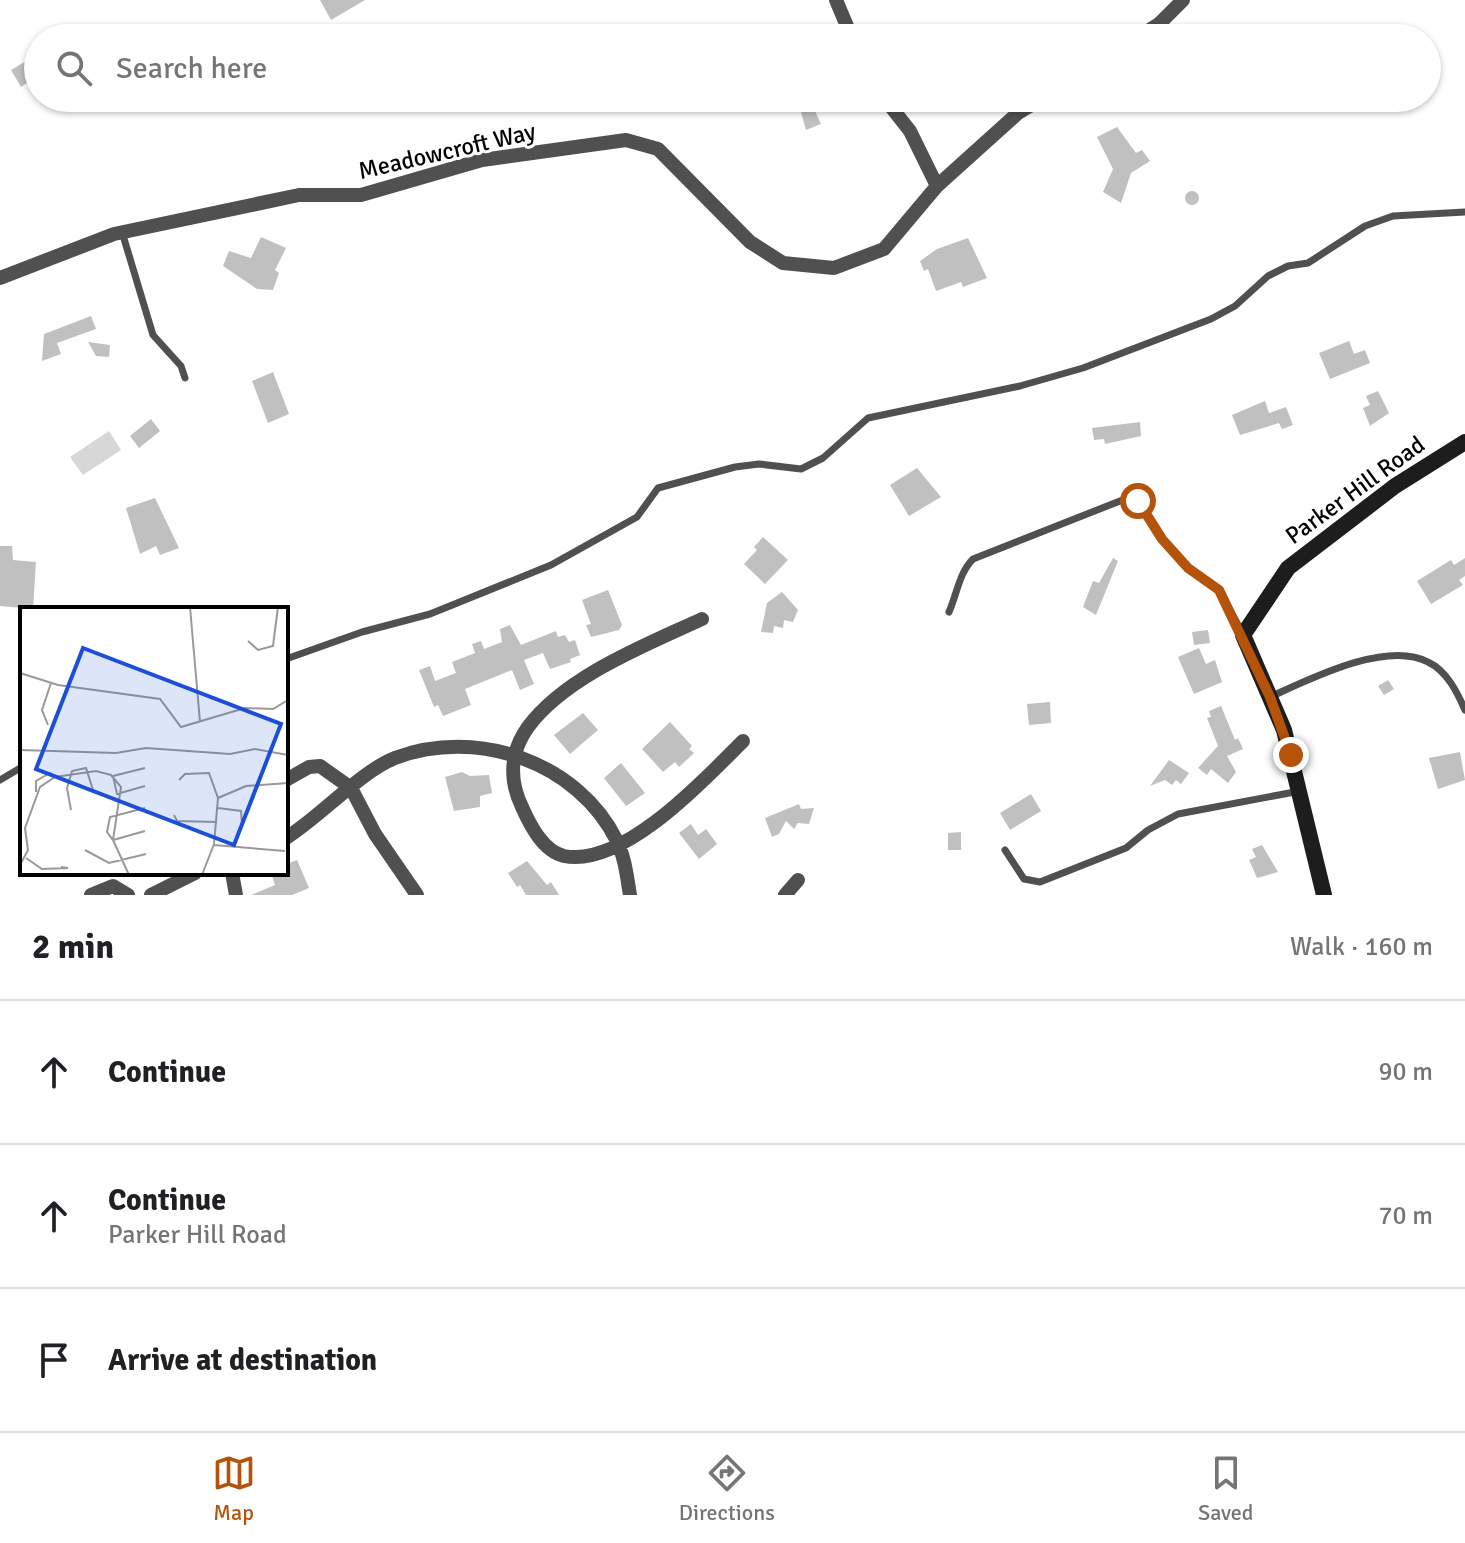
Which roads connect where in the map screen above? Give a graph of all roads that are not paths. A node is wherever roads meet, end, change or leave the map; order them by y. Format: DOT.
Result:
graph roads {
  1 [pos="836,0"];
  2 [pos="1183,0"];
  3 [pos="846,24"];
  4 [pos="1159,24"];
  5 [pos="895,112"];
  6 [pos="1020,112"];
  7 [pos="937,186"];
  8 [pos="1465,212"];
  9 [pos="122,232"];
  10 [pos="0,278"];
  11 [pos="185,378"];
  12 [pos="1465,442"];
  13 [pos="949,612"];
  14 [pos="702,619"];
  15 [pos="1243,635"];
  16 [pos="288,658"];
  17 [pos="1270,697"];
  18 [pos="1465,710"];
  19 [pos="743,741"];
  20 [pos="514,755"];
  21 [pos="20,768"];
  22 [pos="288,779"];
  23 [pos="0,780"];
  24 [pos="351,788"];
  25 [pos="1300,791"];
  26 [pos="288,836"];
  27 [pos="618,844"];
  28 [pos="1005,850"];
  29 [pos="191,875"];
  30 [pos="232,875"];
  31 [pos="798,880"];
  32 [pos="91,895"];
  33 [pos="128,895"];
  34 [pos="151,895"];
  35 [pos="236,895"];
  36 [pos="417,895"];
  37 [pos="630,895"];
  38 [pos="785,895"];
  39 [pos="1324,895"];
  1 -- 3 [label="street"];
  2 -- 4 [label="street"];
  5 -- 7 [label="street"];
  6 -- 7 [label="street, Meadowcroft Way"];
  7 -- 9 [label="street, Meadowcroft Way"];
  8 -- 16 [label="lane"];
  9 -- 10 [label="street, Meadowcroft Way"];
  9 -- 11 [label="lane"];
  12 -- 15 [label="street, Parker Hill Road"];
  13 -- 15 [label="lane"];
  14 -- 20 [label="street"];
  15 -- 17 [label="street"];
  17 -- 18 [label="lane"];
  17 -- 25 [label="street"];
  19 -- 27 [label="street"];
  20 -- 24 [label="street"];
  20 -- 27 [label="street"];
  20 -- 27 [label="street"];
  21 -- 23 [label="lane"];
  22 -- 24 [label="street"];
  24 -- 26 [label="street"];
  24 -- 36 [label="street"];
  25 -- 28 [label="lane"];
  25 -- 39 [label="street"];
  27 -- 37 [label="street"];
  29 -- 34 [label="street"];
  30 -- 35 [label="street"];
  31 -- 38 [label="street"];
  32 -- 33 [label="street"];
}
